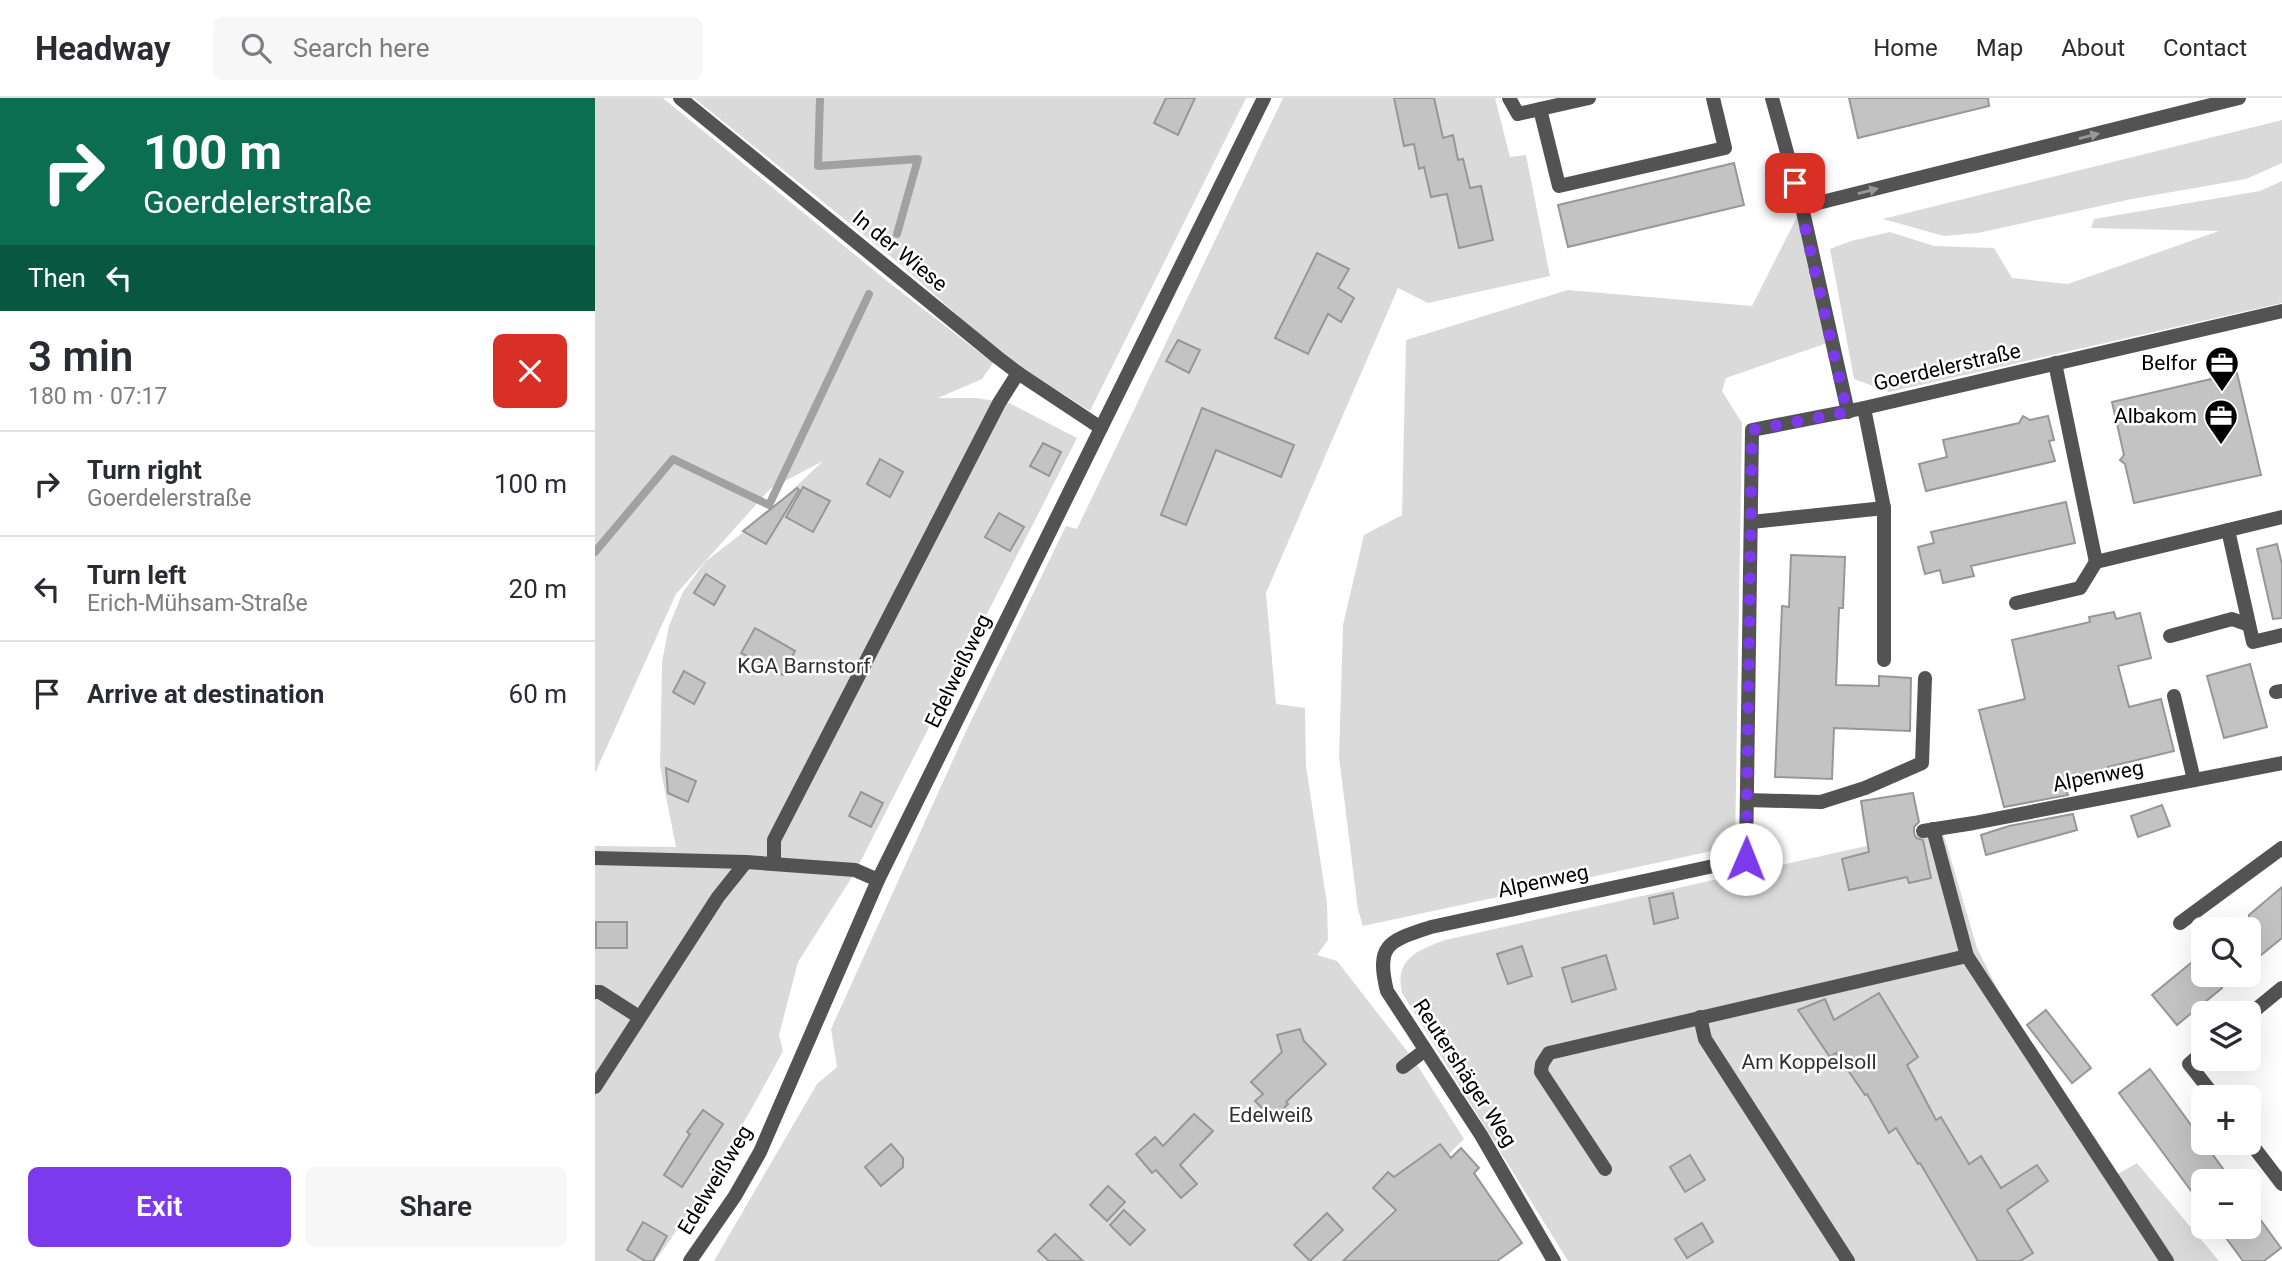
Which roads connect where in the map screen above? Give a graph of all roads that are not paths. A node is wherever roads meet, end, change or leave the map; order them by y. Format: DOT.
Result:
graph roads {
  1 [pos="680,98"];
  2 [pos="1264,98"];
  3 [pos="1509,98"];
  4 [pos="1589,98"];
  5 [pos="1713,98"];
  6 [pos="1772,98"];
  7 [pos="2239,98"];
  8 [pos="1540,109"];
  9 [pos="1802,207"];
  10 [pos="2282,311"];
  11 [pos="2055,363"];
  12 [pos="1018,373"];
  13 [pos="1864,408"];
  14 [pos="1847,412"];
  15 [pos="1101,428"];
  16 [pos="1884,508"];
  17 [pos="2282,517"];
  18 [pos="1751,522"];
  19 [pos="2228,530"];
  20 [pos="2096,562"];
  21 [pos="2016,603"];
  22 [pos="2249,625"];
  23 [pos="2282,635"];
  24 [pos="2170,636"];
  25 [pos="1884,660"];
  26 [pos="1925,678"];
  27 [pos="2174,696"];
  28 [pos="2282,763"];
  29 [pos="2194,780"];
  30 [pos="1747,800"];
  31 [pos="2282,849"];
  32 [pos="595,858"];
  33 [pos="1746,859"];
  34 [pos="746,862"];
  35 [pos="774,864"];
  36 [pos="878,880"];
  37 [pos="2180,923"];
  38 [pos="1431,927"];
  39 [pos="1967,956"];
  40 [pos="2282,988"];
  41 [pos="595,992"];
  42 [pos="2261,1005"];
  43 [pos="639,1017"];
  44 [pos="1700,1017"];
  45 [pos="1425,1050"];
  46 [pos="1403,1067"];
  47 [pos="2195,1071"];
  48 [pos="2206,1085"];
  49 [pos="595,1087"];
  50 [pos="2260,1155"];
  51 [pos="1605,1169"];
  52 [pos="2282,1184"];
  53 [pos="690,1261"];
  54 [pos="1554,1261"];
  55 [pos="1848,1261"];
  56 [pos="2167,1261"];
  1 -- 12 [label="street, In der Wiese"];
  2 -- 15 [label="street, Edelweißweg"];
  3 -- 8 [label="street"];
  4 -- 8 [label="street"];
  5 -- 8 [label="street"];
  6 -- 9 [label="street"];
  9 -- 7 [label="street, one-way"];
  9 -- 14 [label="street"];
  10 -- 11 [label="street, Goerdelerstraße"];
  11 -- 13 [label="street, Goerdelerstraße"];
  11 -- 20 [label="street"];
  12 -- 15 [label="street, In der Wiese"];
  12 -- 35 [label="street"];
  13 -- 14 [label="street, Goerdelerstraße"];
  13 -- 16 [label="street"];
  14 -- 18 [label="street, Goerdelerstraße"];
  15 -- 36 [label="street, Edelweißweg"];
  16 -- 18 [label="street"];
  16 -- 25 [label="street"];
  17 -- 19 [label="street"];
  18 -- 30 [label="street, Goerdelerstraße"];
  19 -- 20 [label="street"];
  19 -- 22 [label="street"];
  20 -- 21 [label="street"];
  22 -- 23 [label="street"];
  22 -- 24 [label="street"];
  26 -- 30 [label="street"];
  27 -- 29 [label="street"];
  28 -- 29 [label="street, Alpenweg"];
  29 -- 39 [label="street, Alpenweg"];
  30 -- 33 [label="street, Goerdelerstraße"];
  31 -- 37 [label="street"];
  32 -- 34 [label="street"];
  33 -- 38 [label="street, Alpenweg"];
  34 -- 35 [label="street"];
  34 -- 43 [label="street"];
  35 -- 36 [label="street"];
  36 -- 53 [label="street, Edelweißweg"];
  38 -- 45 [label="street, Reutershäger Weg"];
  39 -- 44 [label="street"];
  39 -- 56 [label="street"];
  40 -- 42 [label="street"];
  41 -- 43 [label="street"];
  43 -- 49 [label="street"];
  44 -- 51 [label="street"];
  44 -- 55 [label="street"];
  45 -- 46 [label="street"];
  45 -- 54 [label="street, Reutershäger Weg"];
  47 -- 48 [label="street"];
  50 -- 52 [label="street"];
}
